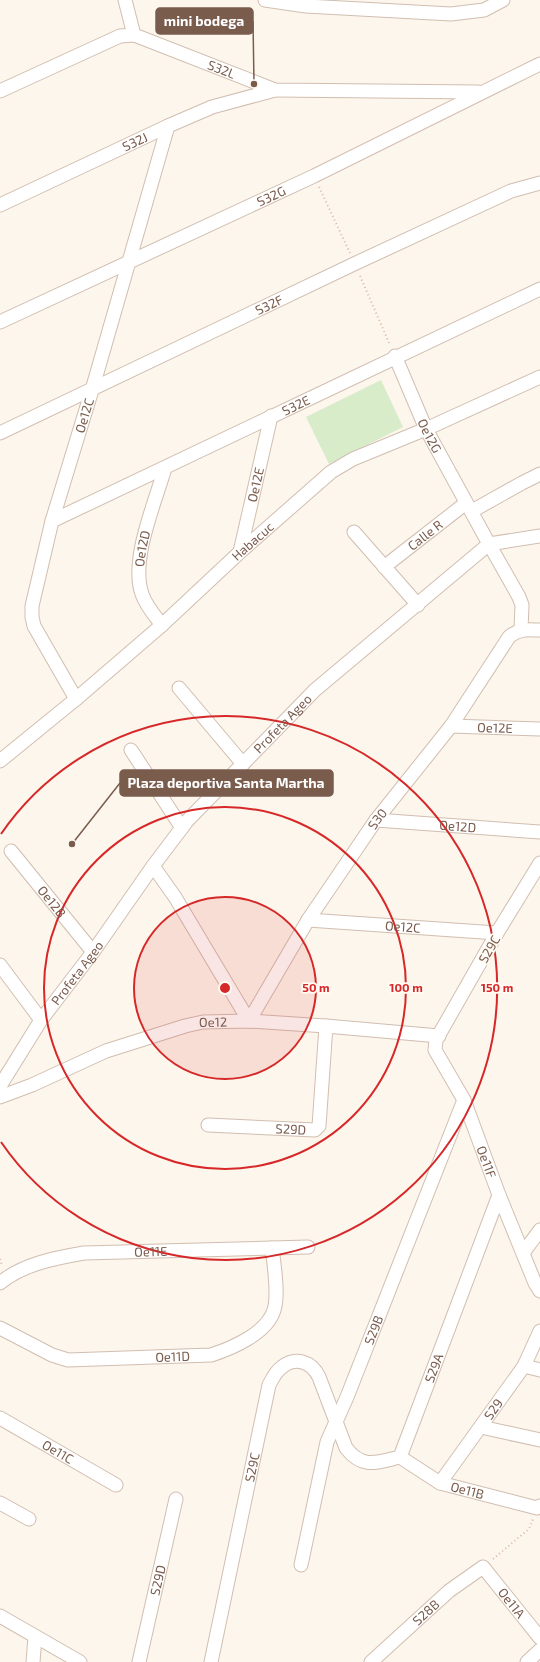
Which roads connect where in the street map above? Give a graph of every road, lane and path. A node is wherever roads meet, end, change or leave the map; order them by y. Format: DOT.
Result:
graph roads {
  1 [pos="125,0"];
  2 [pos="265,0"];
  3 [pos="503,0"];
  4 [pos="134,35"];
  5 [pos="540,64"];
  6 [pos="275,90"];
  7 [pos="0,91"];
  8 [pos="481,92"];
  9 [pos="168,126"];
  10 [pos="540,183"];
  11 [pos="0,206"];
  12 [pos="128,261"];
  13 [pos="540,289"];
  14 [pos="0,322"];
  15 [pos="395,356"];
  16 [pos="540,377"];
  17 [pos="92,390"];
  18 [pos="271,416"];
  19 [pos="426,429"];
  20 [pos="0,433"];
  21 [pos="165,468"];
  22 [pos="540,474"];
  23 [pos="522,483"];
  24 [pos="540,483"];
  25 [pos="469,507"];
  26 [pos="52,521"];
  27 [pos="354,532"];
  28 [pos="540,536"];
  29 [pos="488,544"];
  30 [pos="240,552"];
  31 [pos="384,567"];
  32 [pos="418,605"];
  33 [pos="162,625"];
  34 [pos="520,629"];
  35 [pos="540,630"];
  36 [pos="180,688"];
  37 [pos="76,699"];
  38 [pos="451,726"];
  39 [pos="540,729"];
  40 [pos="131,750"];
  41 [pos="0,761"];
  42 [pos="243,764"];
  43 [pos="376,820"];
  44 [pos="182,828"];
  45 [pos="540,832"];
  46 [pos="11,851"];
  47 [pos="540,862"];
  48 [pos="153,866"];
  49 [pos="308,920"];
  50 [pos="497,933"];
  51 [pos="93,952"];
  52 [pos="0,965"];
  53 [pos="41,1020"];
  54 [pos="249,1021"];
  55 [pos="326,1026"];
  56 [pos="439,1036"];
  57 [pos="0,1086"];
  58 [pos="0,1097"];
  59 [pos="464,1100"];
  60 [pos="208,1125"];
  61 [pos="499,1195"];
  62 [pos="540,1230"];
  63 [pos="308,1247"];
  64 [pos="272,1248"];
  65 [pos="523,1253"];
  66 [pos="0,1283"];
  67 [pos="540,1291"];
  68 [pos="0,1328"];
  69 [pos="540,1331"];
  70 [pos="524,1366"];
  71 [pos="540,1370"];
  72 [pos="0,1418"];
  73 [pos="336,1420"];
  74 [pos="481,1426"];
  75 [pos="540,1440"];
  76 [pos="400,1457"];
  77 [pos="440,1483"];
  78 [pos="116,1485"];
  79 [pos="176,1499"];
  80 [pos="0,1503"];
  81 [pos="539,1507"];
  82 [pos="29,1519"];
  83 [pos="301,1565"];
  84 [pos="483,1567"];
  85 [pos="0,1616"];
  86 [pos="35,1637"];
  87 [pos="540,1638"];
  88 [pos="540,1650"];
  89 [pos="33,1662"];
  90 [pos="80,1662"];
  91 [pos="139,1662"];
  92 [pos="211,1662"];
  93 [pos="371,1662"];
  94 [pos="527,1662"];
  1 -- 4 [label="street"];
  2 -- 3 [label="street"];
  4 -- 6 [label="street, S32L"];
  4 -- 7 [label="street"];
  5 -- 8 [label="street, S32G"];
  6 -- 8 [label="street, S32L"];
  6 -- 9 [label="street, S32J"];
  8 -- 12 [label="street, S32G"];
  9 -- 11 [label="street, S32J"];
  9 -- 12 [label="street, Oe12C"];
  10 -- 17 [label="street, S32F"];
  12 -- 14 [label="street, S32G"];
  12 -- 17 [label="street, Oe12C"];
  13 -- 15 [label="street, S32E"];
  15 -- 18 [label="street, S32E"];
  15 -- 19 [label="street, Oe12G"];
  16 -- 19 [label="street, Habacuc"];
  17 -- 20 [label="street, S32F"];
  17 -- 26 [label="street, Oe12C"];
  18 -- 21 [label="street, S32E"];
  18 -- 30 [label="street, Oe12E"];
  19 -- 25 [label="street, Oe12G"];
  19 -- 30 [label="street, Habacuc"];
  21 -- 26 [label="street, S32E"];
  21 -- 33 [label="street, Oe12D"];
  22 -- 23 [label="street"];
  23 -- 24 [label="street"];
  23 -- 25 [label="street"];
  25 -- 29 [label="street"];
  25 -- 31 [label="street, Calle R"];
  26 -- 37 [label="street, Oe12C"];
  27 -- 31 [label="street"];
  28 -- 29 [label="street"];
  29 -- 32 [label="street, Profeta Ageo"];
  29 -- 34 [label="street"];
  30 -- 33 [label="street, Habacuc"];
  31 -- 32 [label="street"];
  32 -- 42 [label="street, Profeta Ageo"];
  33 -- 37 [label="street, Habacuc"];
  34 -- 35 [label="street"];
  34 -- 38 [label="street, S30"];
  36 -- 42 [label="street"];
  37 -- 41 [label="street, Habacuc"];
  38 -- 39 [label="street, Oe12E"];
  38 -- 43 [label="street, S30"];
  40 -- 44 [label="street"];
  42 -- 44 [label="street, Profeta Ageo"];
  43 -- 45 [label="street, Oe12D"];
  43 -- 49 [label="street, S30"];
  44 -- 48 [label="street, Profeta Ageo"];
  46 -- 51 [label="street, Oe12B"];
  47 -- 50 [label="street, S29C"];
  48 -- 51 [label="street, Profeta Ageo"];
  48 -- 54 [label="street"];
  49 -- 50 [label="street, Oe12C"];
  49 -- 54 [label="street, S30"];
  50 -- 56 [label="street, S29C"];
  51 -- 53 [label="street, Profeta Ageo"];
  52 -- 53 [label="street"];
  53 -- 57 [label="street, Profeta Ageo"];
  54 -- 55 [label="street, Oe12"];
  54 -- 58 [label="street, Oe12"];
  55 -- 56 [label="street, Oe12"];
  55 -- 60 [label="street, S29D"];
  56 -- 59 [label="street, Oe11F"];
  59 -- 61 [label="street, Oe11F"];
  59 -- 73 [label="street, S29B"];
  61 -- 65 [label="street, Oe11F"];
  61 -- 76 [label="street, S29A"];
  62 -- 65 [label="street"];
  63 -- 64 [label="street, Oe11E"];
  64 -- 66 [label="street, Oe11E"];
  64 -- 68 [label="street, Oe11D"];
  65 -- 67 [label="street, Oe11F"];
  69 -- 70 [label="street, S29"];
  70 -- 71 [label="street"];
  70 -- 74 [label="street, S29"];
  72 -- 78 [label="street, Oe11C"];
  73 -- 76 [label="street"];
  73 -- 83 [label="street, S29B"];
  73 -- 92 [label="street, S29C"];
  74 -- 75 [label="street"];
  74 -- 77 [label="street, S29"];
  76 -- 77 [label="street, Oe11B"];
  77 -- 81 [label="street, Oe11B"];
  79 -- 91 [label="street, S29D"];
  80 -- 82 [label="street"];
  81 -- 84 [label="path"];
  84 -- 87 [label="street, Oe11A"];
  84 -- 93 [label="street, S28B"];
  85 -- 86 [label="street"];
  86 -- 89 [label="street"];
  86 -- 90 [label="street"];
  88 -- 94 [label="street"];
}
